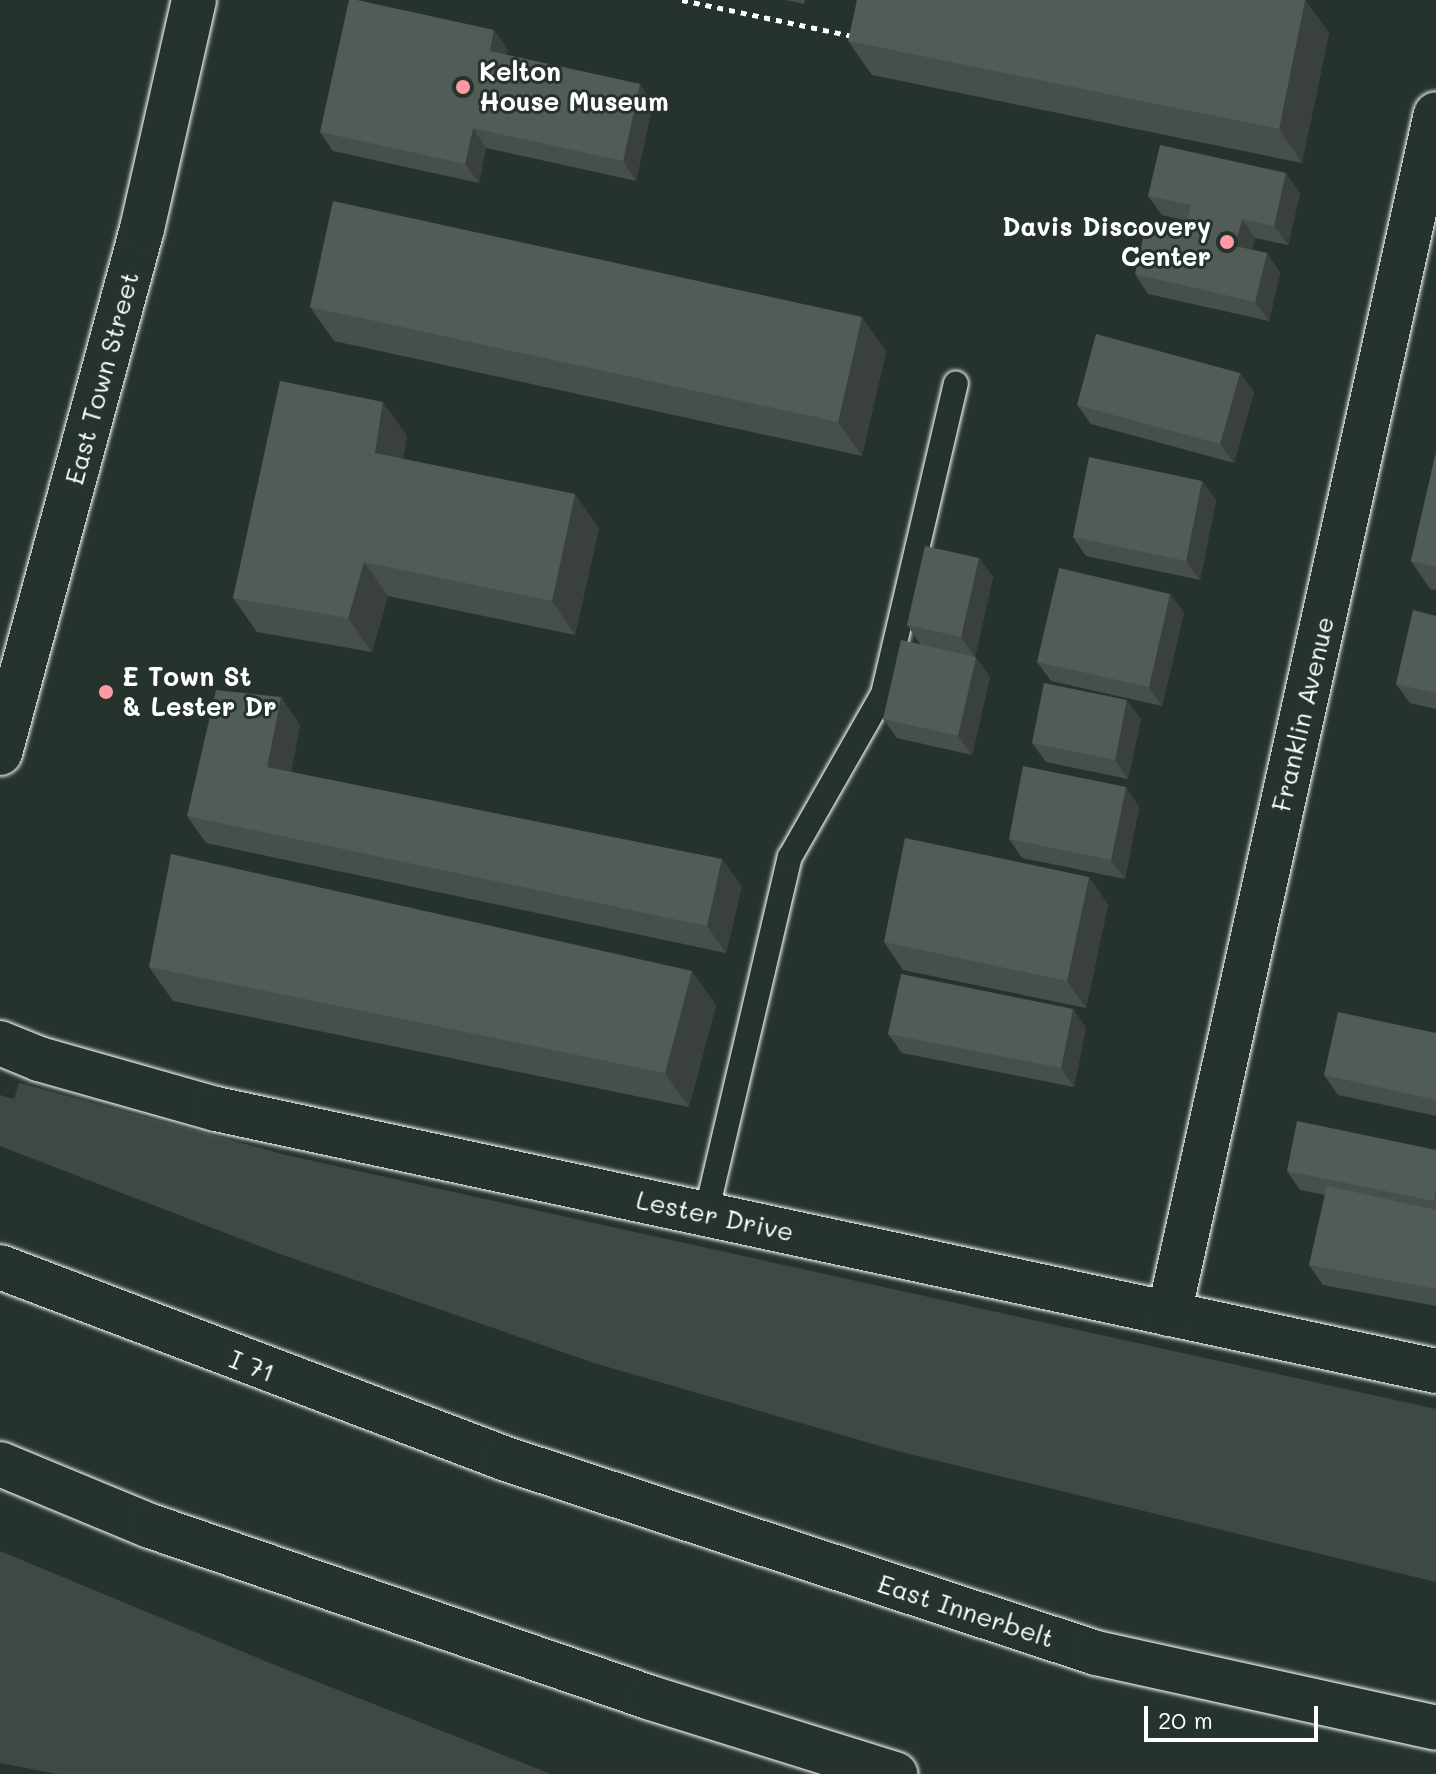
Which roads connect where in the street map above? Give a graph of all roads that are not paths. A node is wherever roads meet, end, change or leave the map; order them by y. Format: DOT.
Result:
graph roads {
  1 [pos="194,0"];
  2 [pos="1436,114"];
  3 [pos="956,383"];
  4 [pos="0,753"];
  5 [pos="0,1043"];
  6 [pos="706,1214"];
  7 [pos="0,1267"];
  8 [pos="1169,1314"];
  9 [pos="1436,1371"];
  10 [pos="506,1459"];
  11 [pos="0,1464"];
  12 [pos="651,1698"];
  13 [pos="1432,1726"];
  14 [pos="832,1774"];
  15 [pos="895,1774"];
  1 -- 4 [label="main road, East Town Street"];
  2 -- 8 [label="main road, Franklin Avenue"];
  3 -- 6 [label="lane"];
  5 -- 6 [label="main road, Lester Drive"];
  6 -- 8 [label="main road, Lester Drive"];
  7 -- 10 [label="main road, I 71 / I 71"];
  8 -- 9 [label="main road, Lester Drive"];
  10 -- 13 [label="main road, East Innerbelt / I 71"];
  11 -- 12 [label="main road"];
  12 -- 14 [label="main road"];
  12 -- 15 [label="main road"];
}
